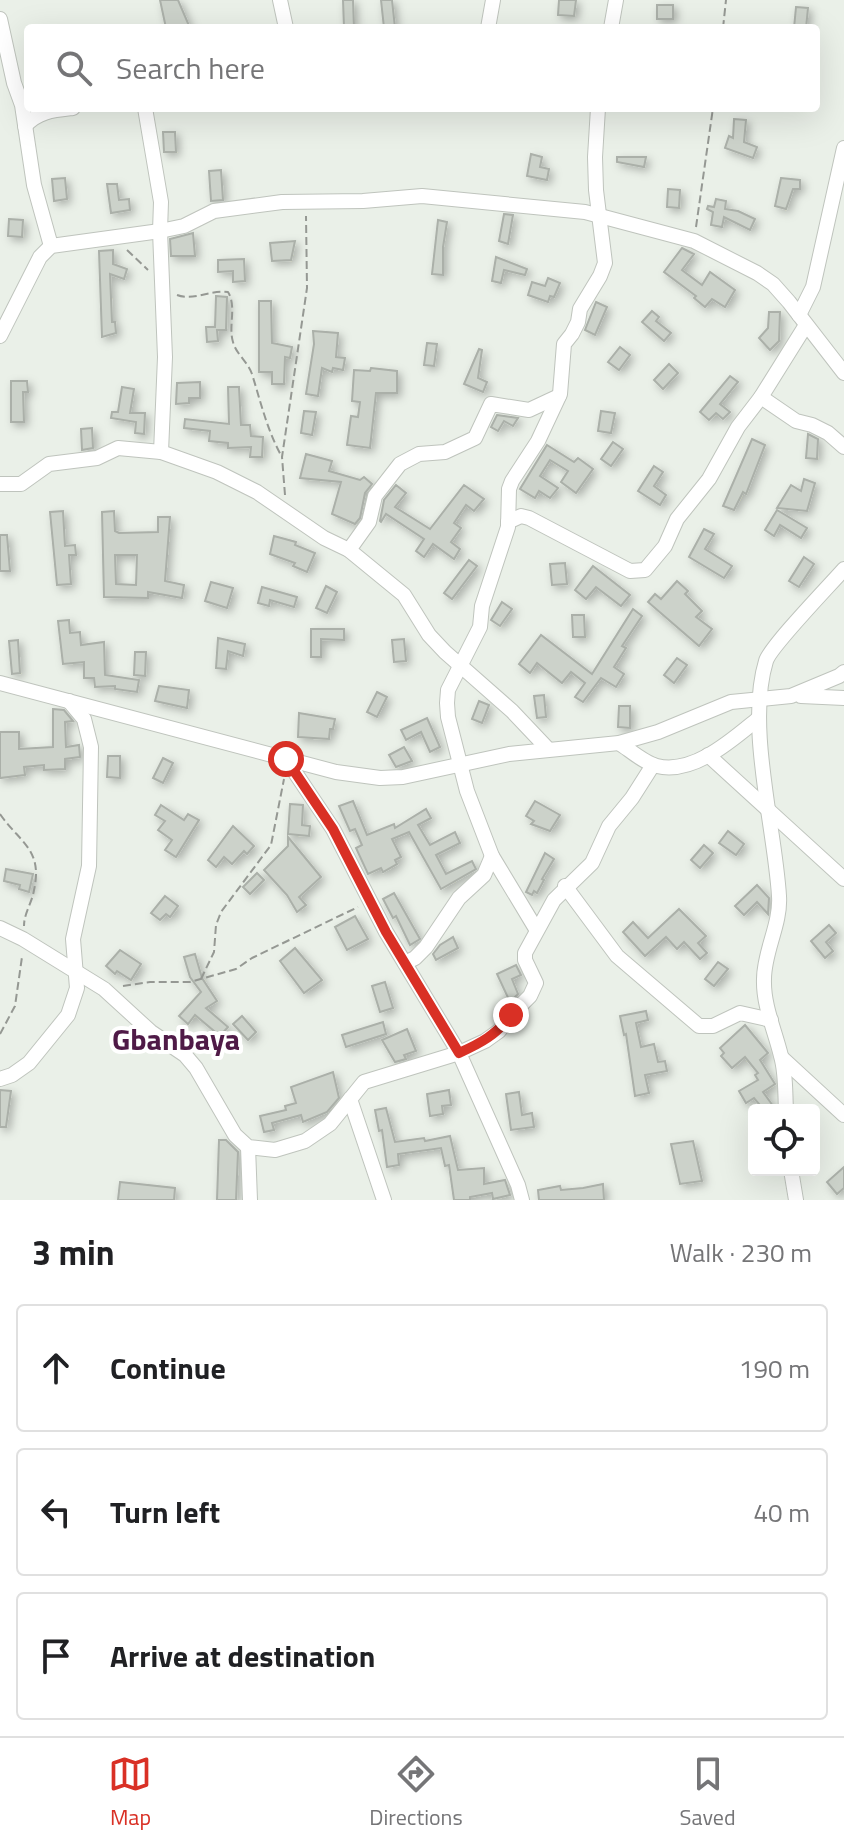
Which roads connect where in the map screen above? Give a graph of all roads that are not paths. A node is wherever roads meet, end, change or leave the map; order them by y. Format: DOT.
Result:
graph roads {
  1 [pos="280,0"];
  2 [pos="493,0"];
  3 [pos="616,0"];
  4 [pos="0,19"];
  5 [pos="285,24"];
  6 [pos="489,24"];
  7 [pos="612,24"];
  8 [pos="46,112"];
  9 [pos="146,112"];
  10 [pos="598,112"];
  11 [pos="25,126"];
  12 [pos="844,148"];
  13 [pos="601,217"];
  14 [pos="160,231"];
  15 [pos="51,246"];
  16 [pos="803,320"];
  17 [pos="0,336"];
  18 [pos="844,373"];
  19 [pos="559,396"];
  20 [pos="761,397"];
  21 [pos="844,447"];
  22 [pos="161,452"];
  23 [pos="0,484"];
  24 [pos="508,522"];
  25 [pos="349,550"];
  26 [pos="844,569"];
  27 [pos="460,667"];
  28 [pos="844,672"];
  29 [pos="0,683"];
  30 [pos="791,696"];
  31 [pos="844,698"];
  32 [pos="760,699"];
  33 [pos="69,701"];
  34 [pos="759,718"];
  35 [pos="619,743"];
  36 [pos="548,749"];
  37 [pos="708,755"];
  38 [pos="286,759"];
  39 [pos="461,765"];
  40 [pos="653,765"];
  41 [pos="768,811"];
  42 [pos="492,856"];
  43 [pos="844,879"];
  44 [pos="565,886"];
  45 [pos="0,928"];
  46 [pos="536,929"];
  47 [pos="405,963"];
  48 [pos="77,972"];
  49 [pos="771,1020"];
  50 [pos="459,1053"];
  51 [pos="782,1058"];
  52 [pos="0,1079"];
  53 [pos="350,1099"];
  54 [pos="786,1104"];
  55 [pos="844,1115"];
  56 [pos="248,1147"];
  57 [pos="792,1176"];
  58 [pos="250,1200"];
  59 [pos="384,1200"];
  60 [pos="522,1200"];
  61 [pos="796,1200"];
  1 -- 5 [label="street"];
  2 -- 6 [label="street"];
  3 -- 7 [label="street"];
  4 -- 11 [label="street"];
  8 -- 11 [label="street"];
  9 -- 14 [label="street"];
  10 -- 13 [label="street"];
  11 -- 15 [label="street"];
  12 -- 16 [label="street"];
  13 -- 14 [label="street"];
  13 -- 16 [label="street"];
  13 -- 19 [label="street"];
  14 -- 15 [label="street"];
  14 -- 22 [label="street"];
  15 -- 17 [label="street"];
  16 -- 18 [label="street"];
  16 -- 20 [label="street"];
  19 -- 24 [label="street"];
  19 -- 25 [label="street"];
  20 -- 21 [label="street"];
  20 -- 24 [label="street"];
  22 -- 23 [label="street"];
  22 -- 25 [label="street"];
  24 -- 27 [label="street"];
  25 -- 27 [label="street"];
  26 -- 32 [label="street"];
  27 -- 36 [label="street"];
  27 -- 39 [label="street"];
  28 -- 30 [label="street"];
  29 -- 33 [label="street"];
  30 -- 31 [label="street"];
  30 -- 32 [label="street"];
  32 -- 34 [label="street"];
  32 -- 35 [label="street"];
  33 -- 38 [label="street"];
  33 -- 48 [label="street"];
  34 -- 37 [label="street"];
  34 -- 41 [label="street"];
  35 -- 36 [label="street"];
  35 -- 40 [label="street"];
  36 -- 39 [label="street"];
  37 -- 40 [label="street"];
  37 -- 41 [label="street"];
  38 -- 39 [label="street"];
  38 -- 47 [label="street"];
  39 -- 42 [label="street"];
  40 -- 44 [label="street"];
  41 -- 43 [label="street"];
  41 -- 49 [label="street"];
  42 -- 46 [label="street"];
  42 -- 47 [label="street"];
  44 -- 46 [label="street"];
  44 -- 49 [label="street"];
  45 -- 48 [label="street"];
  46 -- 50 [label="street"];
  47 -- 50 [label="street"];
  48 -- 52 [label="street"];
  48 -- 56 [label="street"];
  49 -- 51 [label="street"];
  50 -- 53 [label="street"];
  50 -- 60 [label="street"];
  51 -- 54 [label="street"];
  51 -- 55 [label="street"];
  53 -- 56 [label="street"];
  53 -- 59 [label="street"];
  56 -- 58 [label="street"];
  57 -- 61 [label="street"];
}
